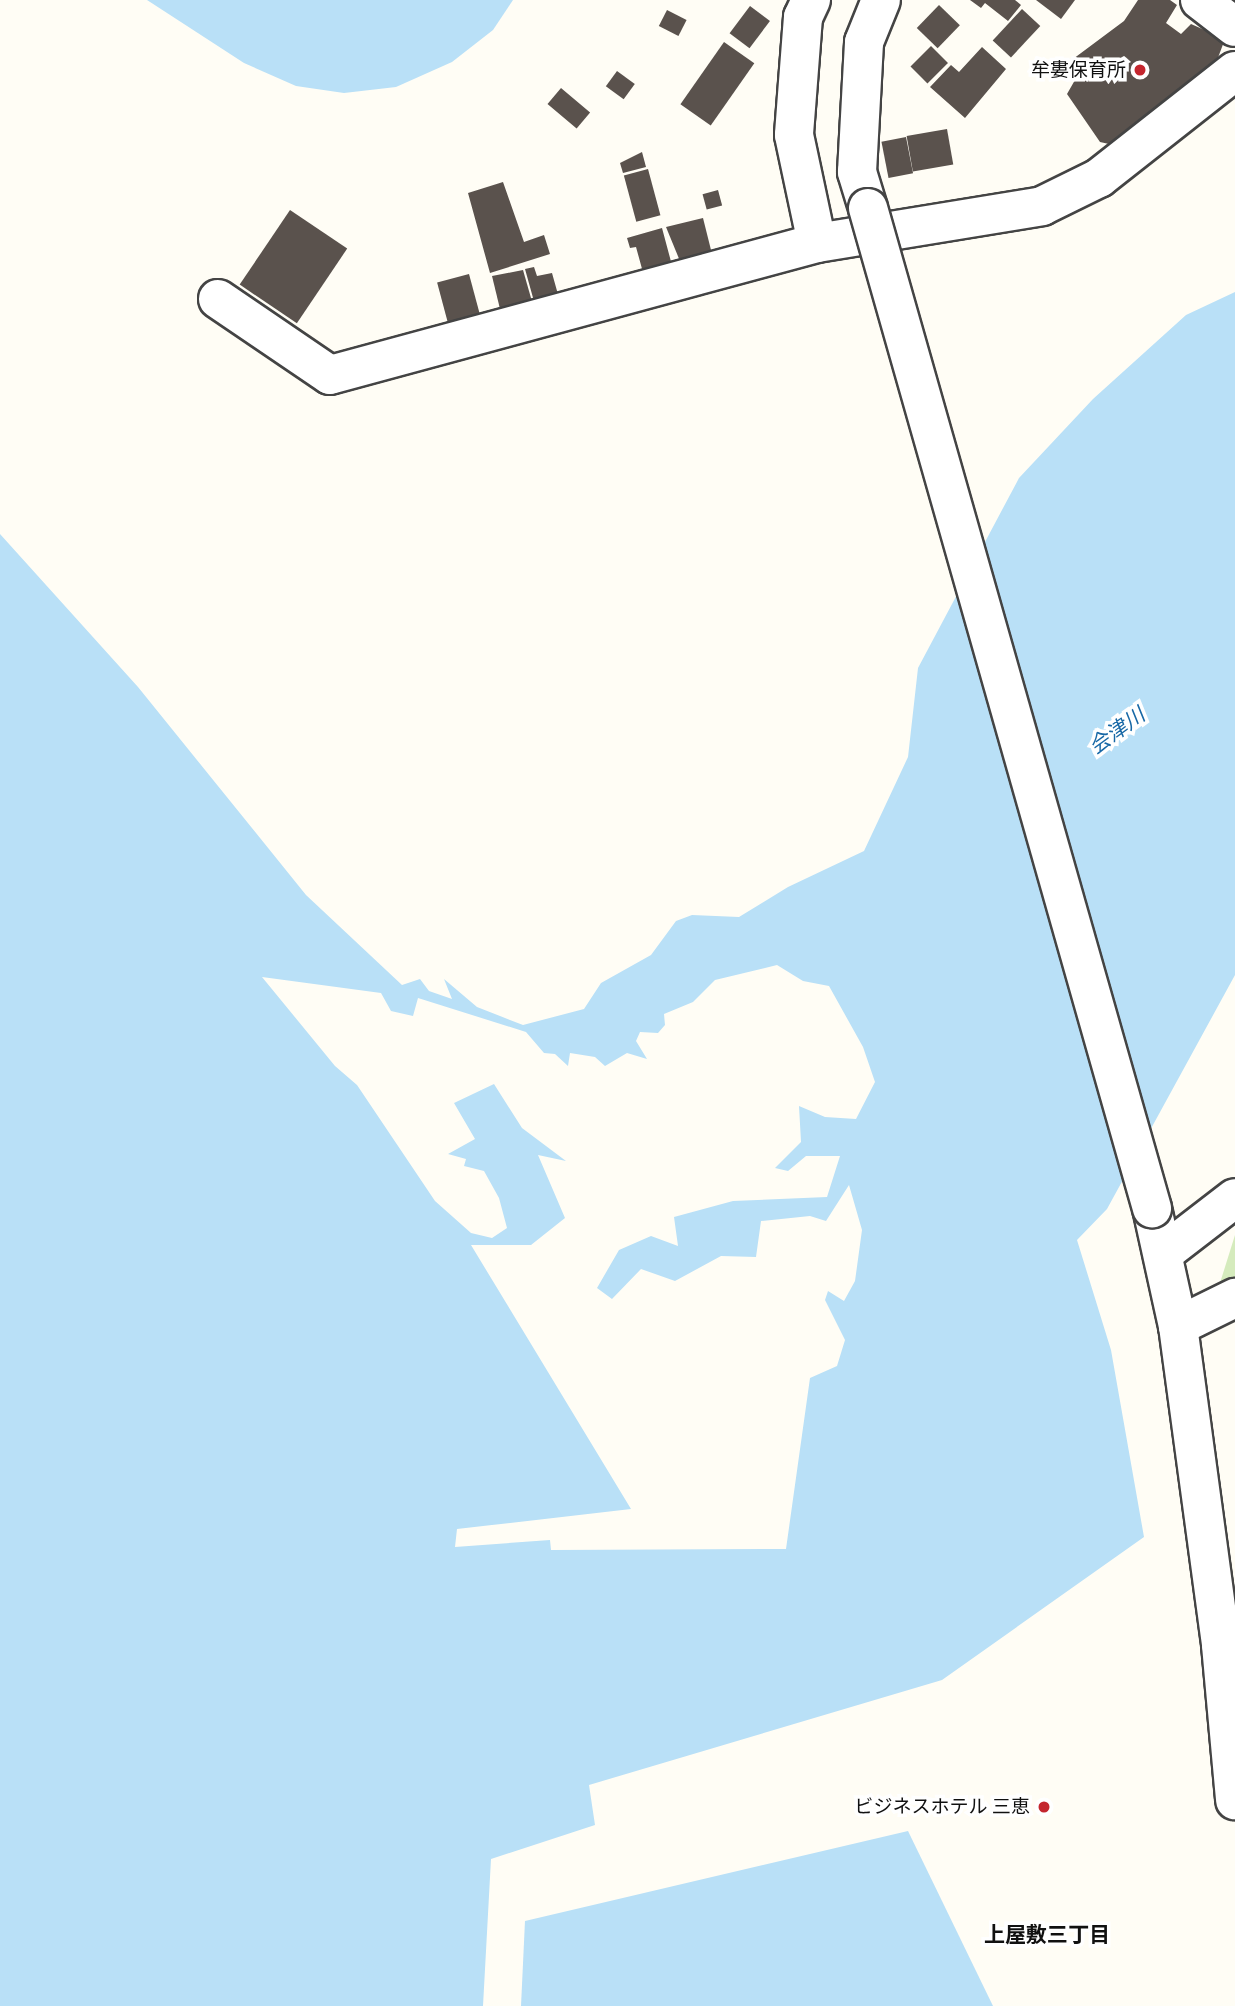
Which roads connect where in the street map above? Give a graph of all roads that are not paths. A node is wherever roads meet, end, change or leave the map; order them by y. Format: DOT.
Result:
graph roads {
  1 [pos="811,0"];
  2 [pos="881,0"];
  3 [pos="1200,0"];
  4 [pos="1235,27"];
  5 [pos="1235,71"];
  6 [pos="817,243"];
  7 [pos="218,299"];
  8 [pos="1235,1199"];
  9 [pos="1165,1252"];
  10 [pos="1235,1298"];
  11 [pos="1178,1326"];
  12 [pos="1228,1642"];
  13 [pos="1235,1800"];
  1 -- 6 [label="street"];
  2 -- 9 [label="street, bridge"];
  3 -- 4 [label="street"];
  5 -- 6 [label="street"];
  6 -- 7 [label="street"];
  8 -- 9 [label="street"];
  9 -- 11 [label="street"];
  10 -- 11 [label="street"];
  11 -- 12 [label="street"];
  12 -- 13 [label="street"];
}
